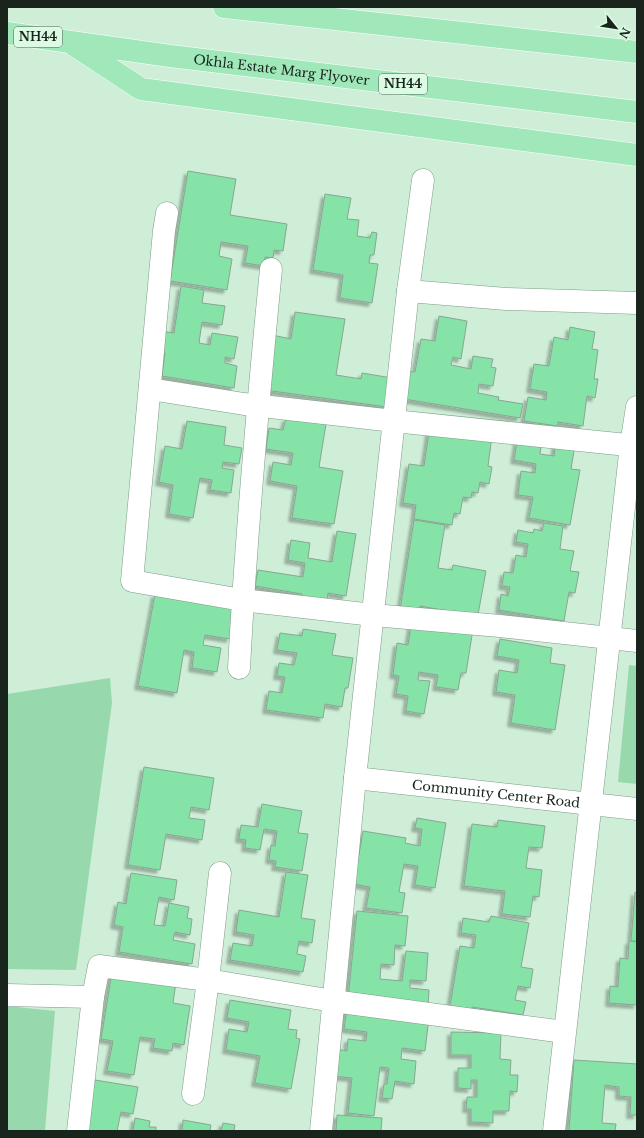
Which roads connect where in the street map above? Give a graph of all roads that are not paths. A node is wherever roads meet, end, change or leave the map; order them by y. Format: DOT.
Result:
graph roads {
  1 [pos="224,7"];
  2 [pos="7,33"];
  3 [pos="70,42"];
  4 [pos="637,52"];
  5 [pos="637,112"];
  6 [pos="637,155"];
  7 [pos="423,180"];
  8 [pos="167,213"];
  9 [pos="271,269"];
  10 [pos="408,291"];
  11 [pos="637,303"];
  12 [pos="150,388"];
  13 [pos="258,405"];
  14 [pos="637,407"];
  15 [pos="394,421"];
  16 [pos="634,446"];
  17 [pos="242,600"];
  18 [pos="373,615"];
  19 [pos="610,638"];
  20 [pos="637,641"];
  21 [pos="239,668"];
  22 [pos="354,778"];
  23 [pos="591,804"];
  24 [pos="637,809"];
  25 [pos="220,873"];
  26 [pos="208,980"];
  27 [pos="7,995"];
  28 [pos="93,996"];
  29 [pos="333,1000"];
  30 [pos="564,1032"];
  31 [pos="193,1094"];
  32 [pos="78,1131"];
  33 [pos="321,1131"];
  34 [pos="554,1131"];
  1 -- 4 [label="highway"];
  2 -- 3 [label="highway, NH44"];
  3 -- 5 [label="highway, Okhla Estate Marg Flyover / NH44"];
  3 -- 6 [label="highway"];
  7 -- 10 [label="street"];
  8 -- 12 [label="street"];
  9 -- 13 [label="street"];
  10 -- 11 [label="street"];
  10 -- 15 [label="street"];
  12 -- 13 [label="street"];
  12 -- 17 [label="street"];
  13 -- 15 [label="street"];
  13 -- 17 [label="street"];
  14 -- 16 [label="street"];
  15 -- 16 [label="street"];
  15 -- 18 [label="street"];
  16 -- 19 [label="street"];
  17 -- 18 [label="street"];
  17 -- 21 [label="street"];
  18 -- 19 [label="street"];
  18 -- 22 [label="street"];
  19 -- 20 [label="street"];
  19 -- 23 [label="street"];
  22 -- 23 [label="street, Community Center Road"];
  22 -- 29 [label="street"];
  23 -- 24 [label="street, Community Center Road"];
  23 -- 30 [label="street"];
  25 -- 26 [label="street"];
  26 -- 28 [label="street"];
  26 -- 29 [label="street"];
  26 -- 31 [label="street"];
  27 -- 28 [label="street"];
  28 -- 32 [label="street"];
  29 -- 30 [label="street"];
  29 -- 33 [label="street"];
  30 -- 34 [label="street"];
}
